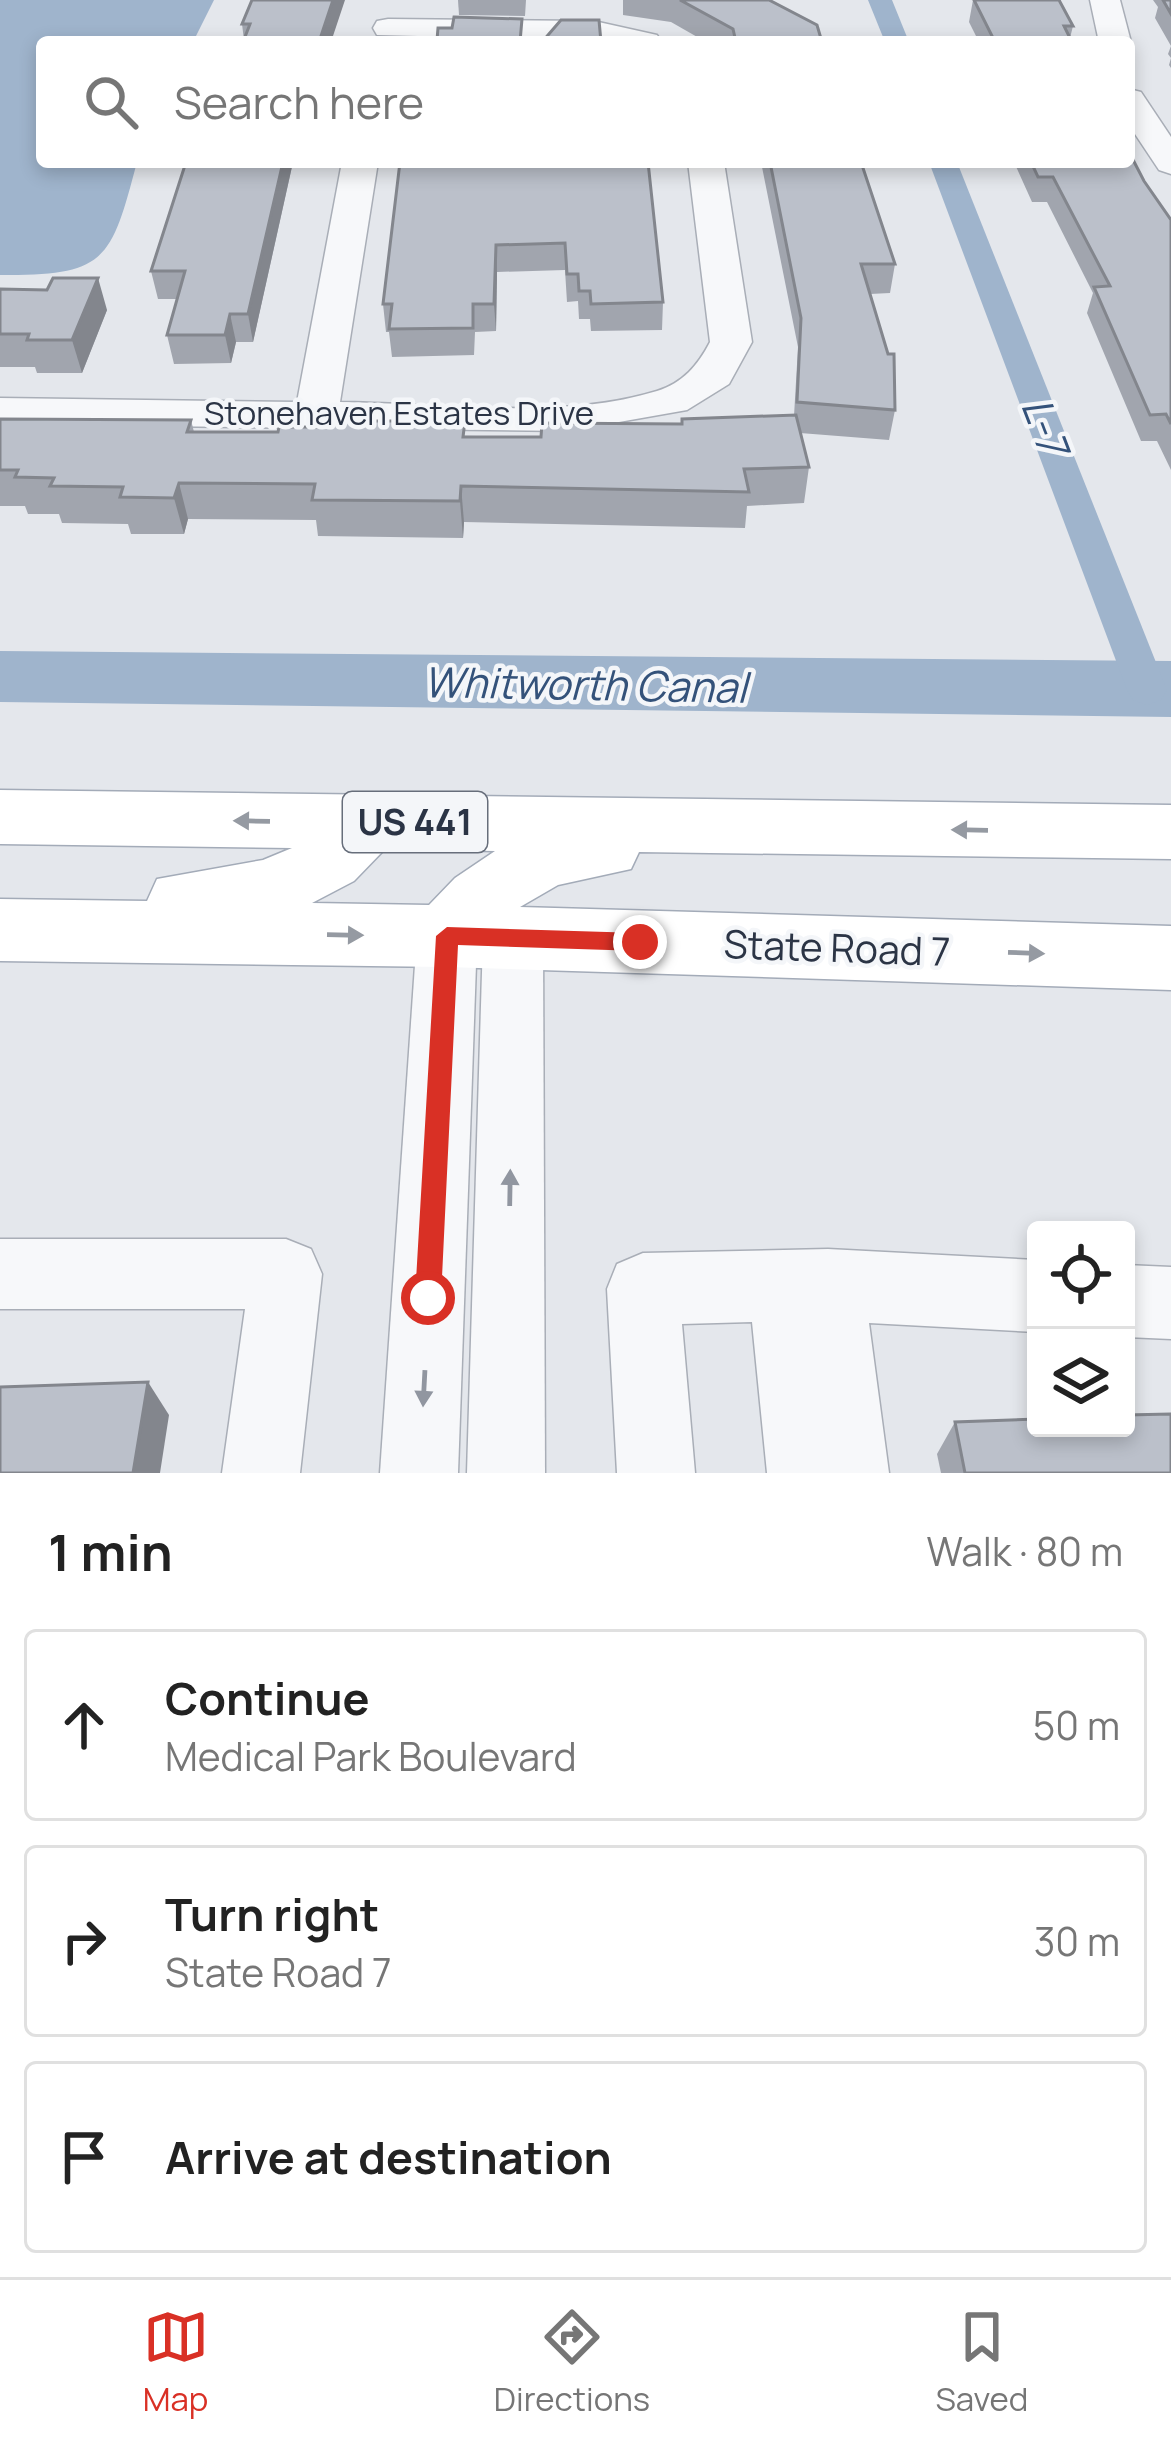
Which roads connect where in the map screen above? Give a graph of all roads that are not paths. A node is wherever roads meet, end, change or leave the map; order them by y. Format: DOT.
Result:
graph roads {
  1 [pos="1106,0"];
  2 [pos="389,23"];
  3 [pos="620,36"];
  4 [pos="1114,36"];
  5 [pos="1135,107"];
  6 [pos="1171,164"];
  7 [pos="358,168"];
  8 [pos="707,168"];
  9 [pos="0,411"];
  10 [pos="316,415"];
  11 [pos="0,817"];
  12 [pos="368,822"];
  13 [pos="831,829"];
  14 [pos="1171,832"];
  15 [pos="0,914"];
  16 [pos="0,931"];
  17 [pos="480,937"];
  18 [pos="1171,958"];
  19 [pos="0,1274"];
  20 [pos="806,1286"];
  21 [pos="508,1294"];
  22 [pos="1027,1296"];
  23 [pos="428,1298"];
  24 [pos="1135,1301"];
  25 [pos="1171,1303"];
  26 [pos="261,1473"];
  27 [pos="419,1473"];
  28 [pos="506,1473"];
  29 [pos="656,1473"];
  30 [pos="806,1473"];
  31 [pos="850,1473"];
  1 -- 4 [label="street"];
  2 -- 3 [label="street"];
  5 -- 6 [label="street"];
  7 -- 10 [label="street"];
  8 -- 10 [label="street, Stonehaven Estates Drive"];
  9 -- 10 [label="street, Stonehaven Estates Drive"];
  12 -- 11 [label="main road, US 441, one-way"];
  12 -- 13 [label="main road, US 441"];
  12 -- 15 [label="main road"];
  14 -- 13 [label="main road, US 441, one-way"];
  13 -- 17 [label="main road"];
  16 -- 17 [label="main road, State Road 7, one-way"];
  17 -- 18 [label="main road, State Road 7, one-way"];
  21 -- 17 [label="street, one-way"];
  17 -- 23 [label="street"];
  19 -- 26 [label="street"];
  20 -- 22 [label="street"];
  20 -- 29 [label="street"];
  20 -- 30 [label="street"];
  20 -- 31 [label="street"];
  21 -- 23 [label="street"];
  21 -- 28 [label="street"];
  23 -- 27 [label="street, one-way"];
  24 -- 25 [label="street"];
}
